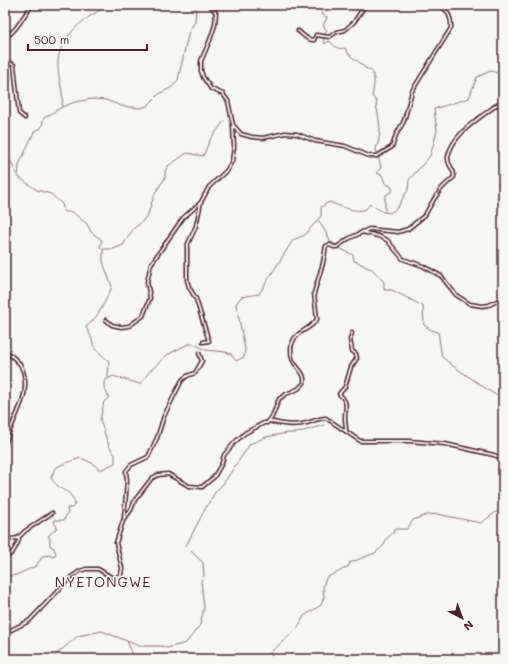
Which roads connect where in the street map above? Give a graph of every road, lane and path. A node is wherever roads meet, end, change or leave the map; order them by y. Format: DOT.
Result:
graph roads {
  1 [pos="8,5"];
  2 [pos="31,5"];
  3 [pos="210,5"];
  4 [pos="364,5"];
  5 [pos="441,5"];
  6 [pos="5,8"];
  7 [pos="298,31"];
  8 [pos="5,38"];
  9 [pos="5,60"];
  10 [pos="503,100"];
  11 [pos="25,118"];
  12 [pos="233,125"];
  13 [pos="201,202"];
  14 [pos="362,232"];
  15 [pos="503,298"];
  16 [pos="106,320"];
  17 [pos="352,333"];
  18 [pos="203,342"];
  19 [pos="5,350"];
  20 [pos="199,353"];
  21 [pos="269,421"];
  22 [pos="346,432"];
  23 [pos="5,446"];
  24 [pos="503,459"];
  25 [pos="52,514"];
  26 [pos="124,518"];
  27 [pos="18,538"];
  28 [pos="5,540"];
  29 [pos="5,557"];
  30 [pos="5,633"];
  1 -- 6 [label="main road"];
  2 -- 8 [label="street"];
  3 -- 12 [label="street"];
  4 -- 7 [label="street"];
  5 -- 12 [label="street"];
  9 -- 11 [label="street"];
  10 -- 14 [label="street"];
  12 -- 13 [label="street"];
  13 -- 16 [label="street"];
  13 -- 18 [label="street"];
  14 -- 15 [label="street"];
  14 -- 21 [label="street"];
  17 -- 22 [label="street"];
  19 -- 23 [label="street"];
  20 -- 26 [label="street"];
  21 -- 22 [label="street"];
  21 -- 26 [label="street"];
  22 -- 24 [label="street"];
  25 -- 27 [label="street"];
  26 -- 30 [label="street"];
  27 -- 28 [label="street"];
  27 -- 29 [label="street"];
}
